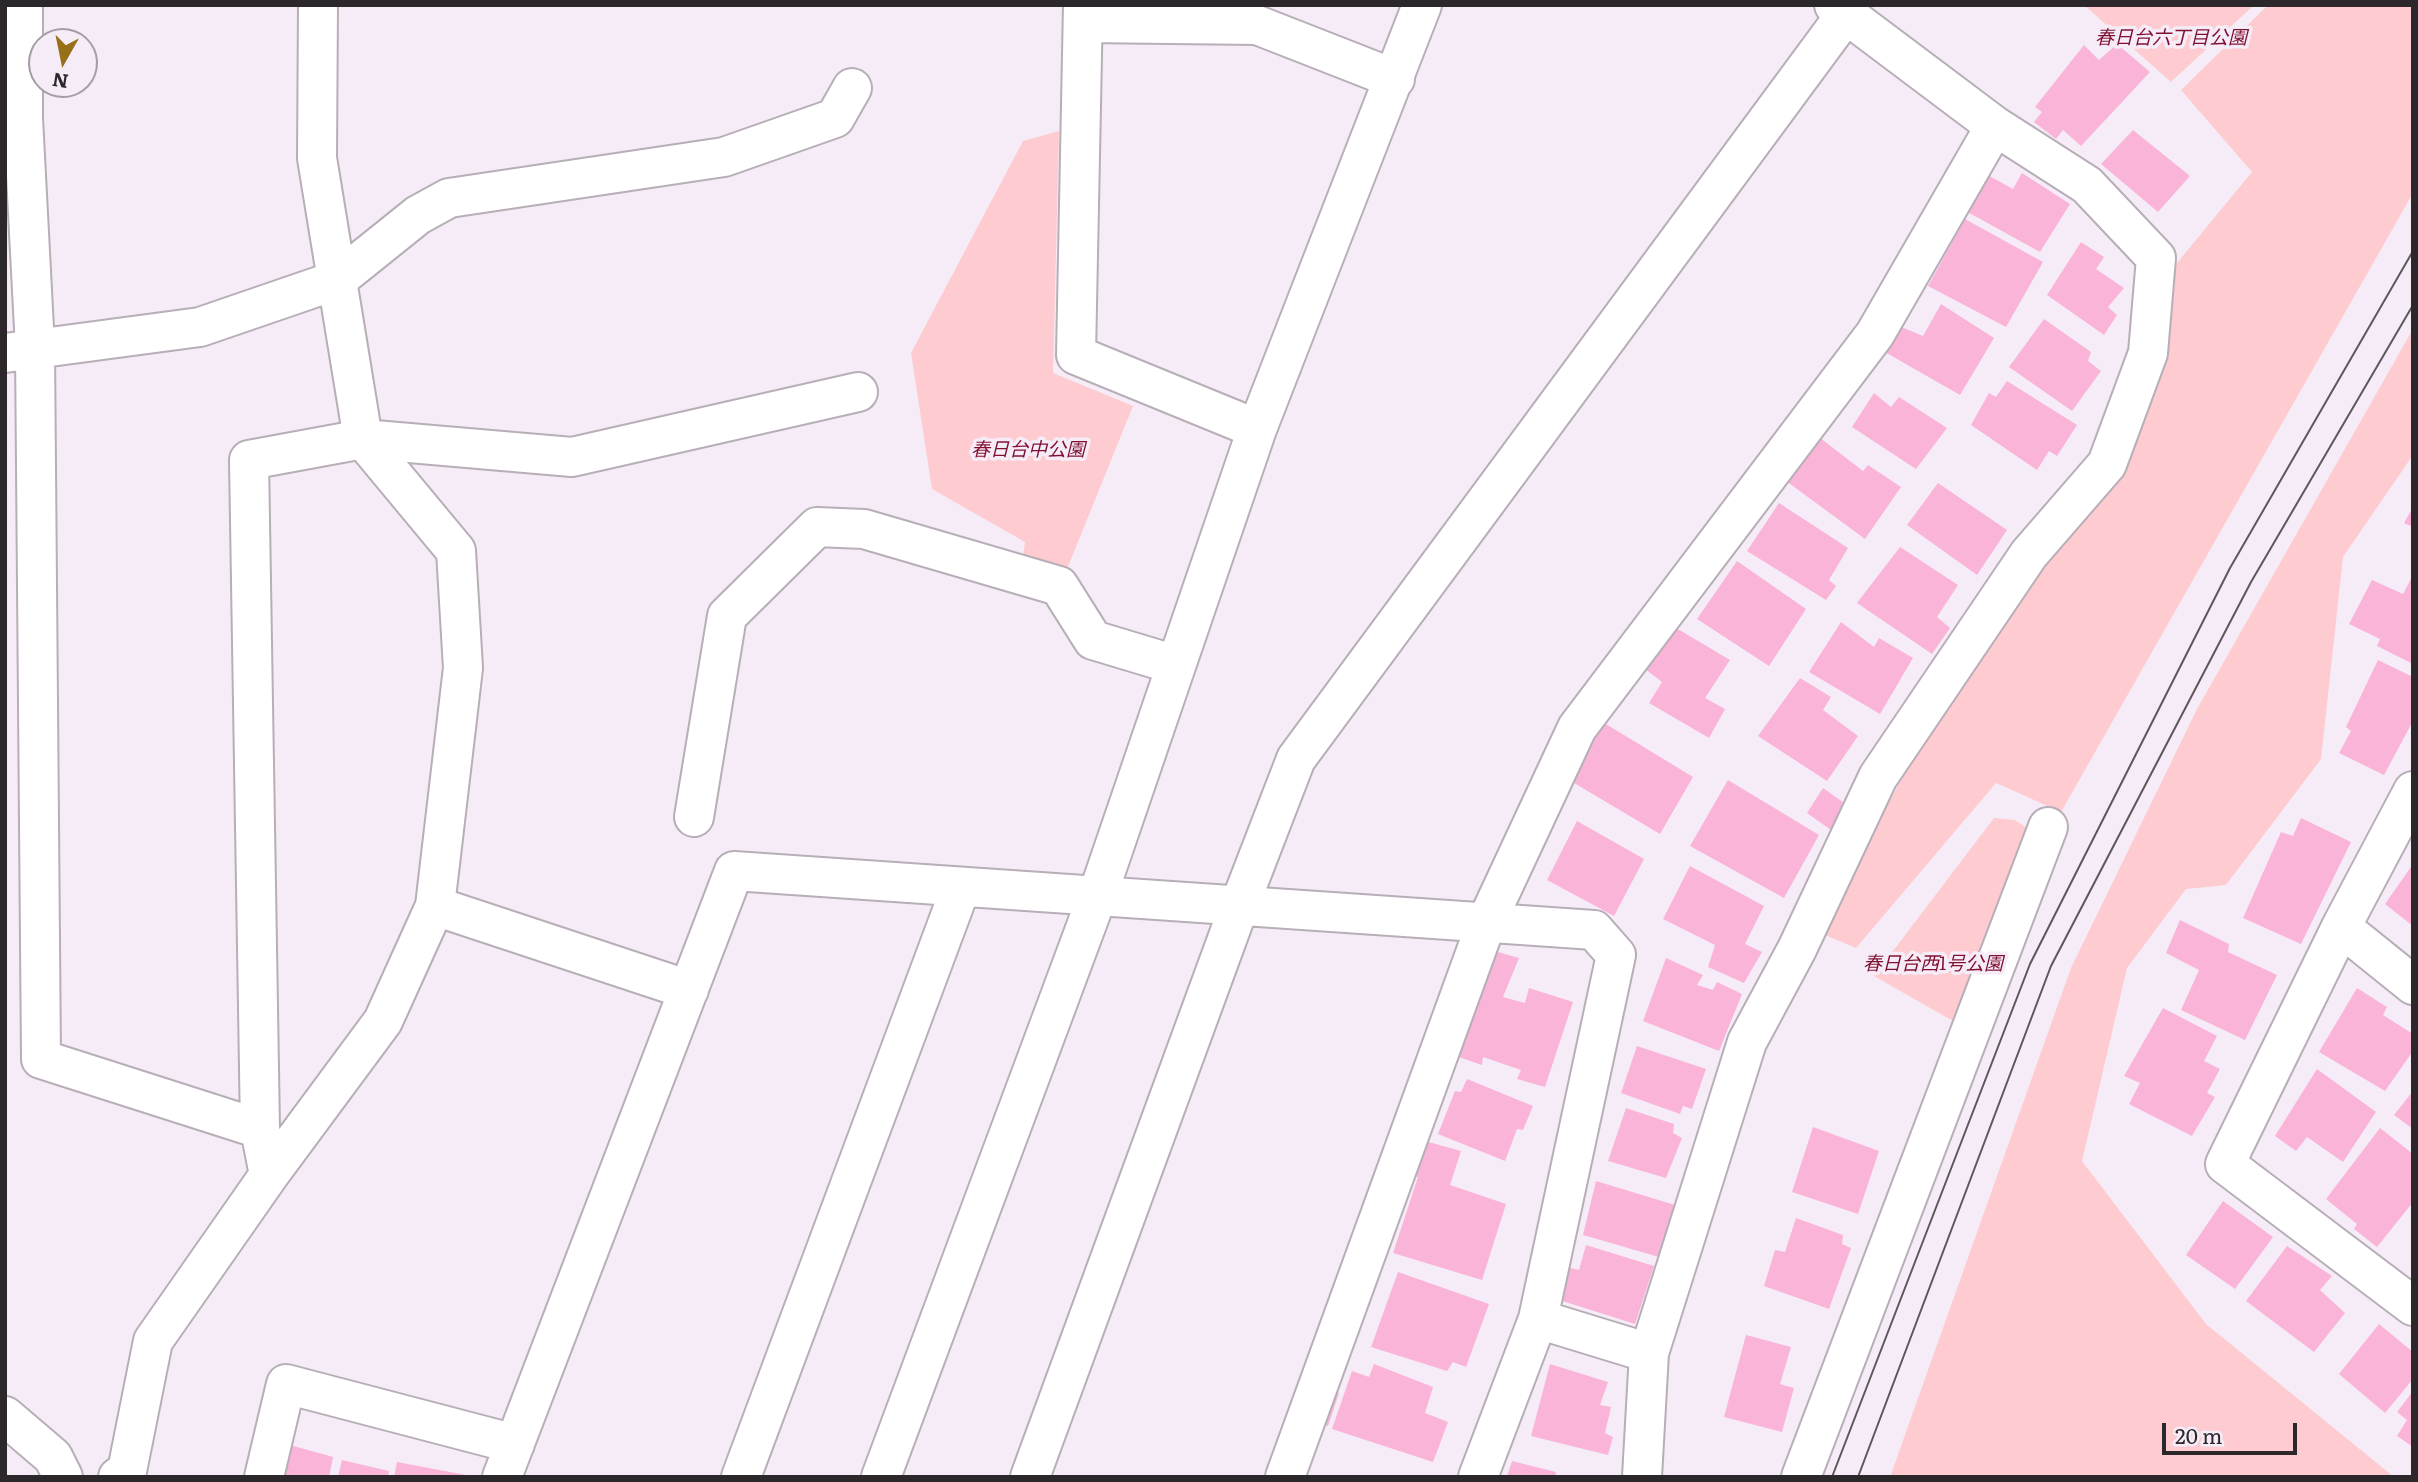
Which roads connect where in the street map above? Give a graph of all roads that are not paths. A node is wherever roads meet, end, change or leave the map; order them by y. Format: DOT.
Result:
graph roads {
  1 [pos="23,5"];
  2 [pos="318,5"];
  3 [pos="1422,5"];
  4 [pos="1840,10"];
  5 [pos="1084,14"];
  6 [pos="1257,15"];
  7 [pos="1395,79"];
  8 [pos="852,88"];
  9 [pos="1995,126"];
  10 [pos="337,280"];
  11 [pos="20,350"];
  12 [pos="858,392"];
  13 [pos="1257,429"];
  14 [pos="363,439"];
  15 [pos="1177,665"];
  16 [pos="2413,791"];
  17 [pos="694,817"];
  18 [pos="2048,827"];
  19 [pos="961,887"];
  20 [pos="1097,897"];
  21 [pos="1240,904"];
  22 [pos="435,906"];
  23 [pos="1486,921"];
  24 [pos="2341,927"];
  25 [pos="2413,985"];
  26 [pos="689,989"];
  27 [pos="260,1129"];
  28 [pos="269,1175"];
  29 [pos="2413,1306"];
  30 [pos="1538,1319"];
  31 [pos="1649,1353"];
  32 [pos="5,1416"];
  33 [pos="508,1460"];
  34 [pos="63,1477"];
  35 [pos="118,1477"];
  36 [pos="264,1477"];
  37 [pos="741,1477"];
  38 [pos="881,1477"];
  39 [pos="1030,1477"];
  40 [pos="1284,1477"];
  41 [pos="1478,1477"];
  42 [pos="1642,1477"];
  43 [pos="1801,1477"];
  1 -- 11 [label="street"];
  2 -- 10 [label="street"];
  3 -- 7 [label="street"];
  4 -- 9 [label="street"];
  4 -- 21 [label="street"];
  5 -- 6 [label="street"];
  5 -- 13 [label="street"];
  6 -- 7 [label="street"];
  7 -- 13 [label="street"];
  8 -- 10 [label="street"];
  9 -- 23 [label="street"];
  9 -- 31 [label="street"];
  10 -- 11 [label="street"];
  10 -- 14 [label="street"];
  11 -- 27 [label="street"];
  12 -- 14 [label="street"];
  13 -- 15 [label="street"];
  14 -- 22 [label="street"];
  14 -- 27 [label="street"];
  15 -- 17 [label="street"];
  15 -- 20 [label="street"];
  16 -- 24 [label="street"];
  18 -- 43 [label="street"];
  19 -- 20 [label="street"];
  19 -- 26 [label="street"];
  19 -- 37 [label="street"];
  20 -- 21 [label="street"];
  20 -- 38 [label="street"];
  21 -- 23 [label="street"];
  21 -- 39 [label="street"];
  22 -- 26 [label="street"];
  22 -- 28 [label="street"];
  23 -- 30 [label="street"];
  23 -- 40 [label="street"];
  24 -- 25 [label="street"];
  24 -- 29 [label="street"];
  26 -- 33 [label="street"];
  27 -- 28 [label="street"];
  28 -- 35 [label="street"];
  30 -- 31 [label="street"];
  30 -- 41 [label="street"];
  31 -- 42 [label="street"];
  32 -- 34 [label="street"];
  33 -- 36 [label="street"];
}
